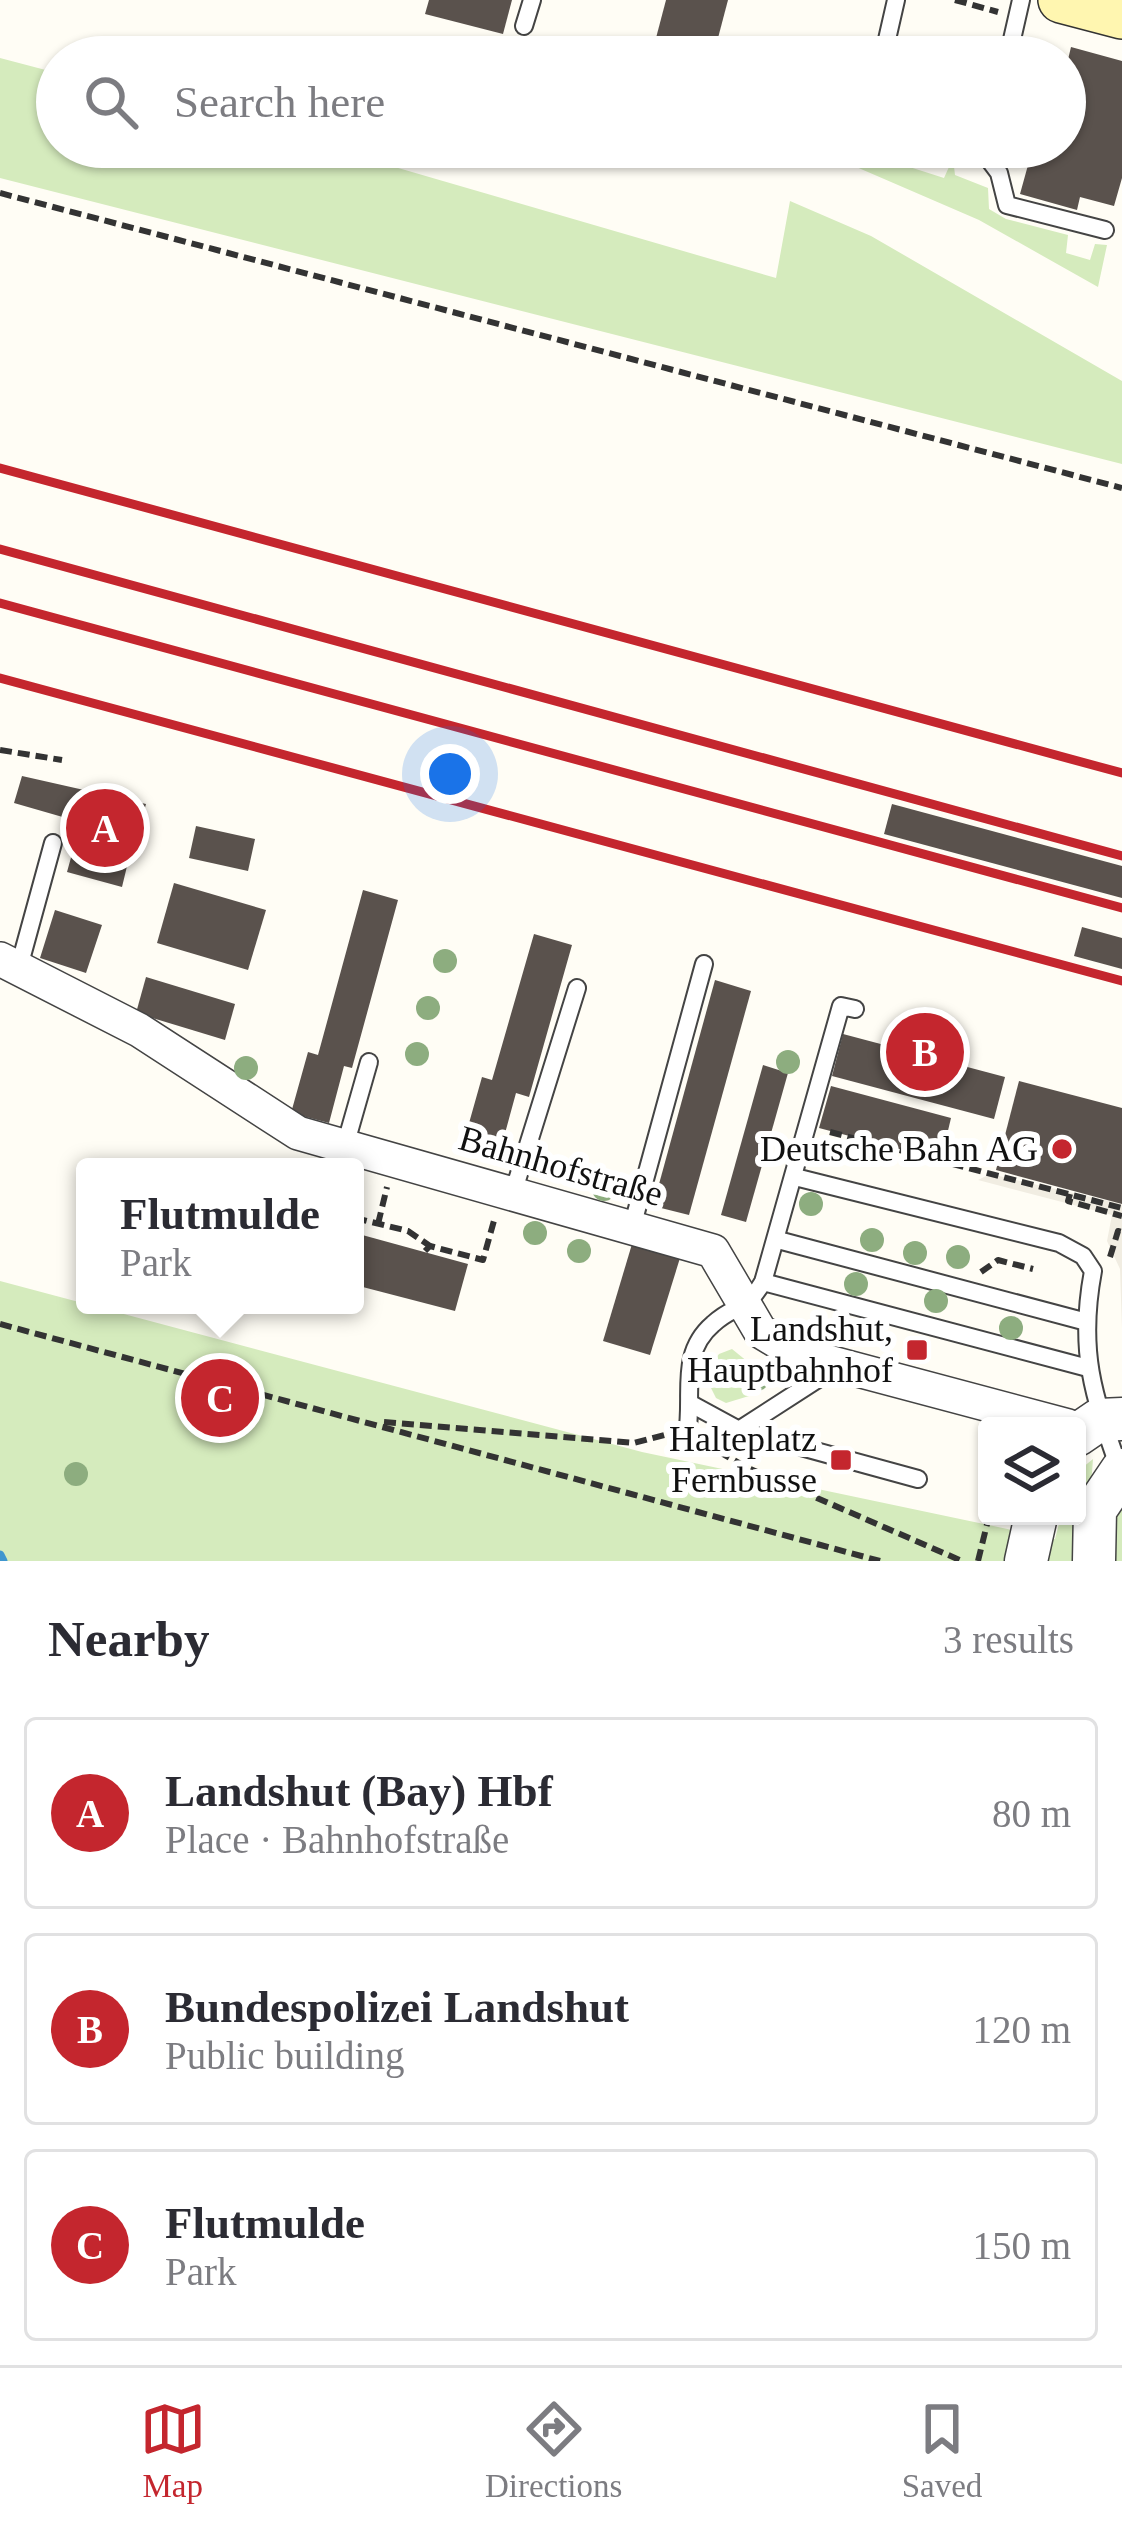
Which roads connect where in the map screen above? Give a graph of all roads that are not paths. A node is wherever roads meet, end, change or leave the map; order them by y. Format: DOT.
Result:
graph roads {
  1 [pos="532,0"];
  2 [pos="896,0"];
  3 [pos="1021,0"];
  4 [pos="1061,0"];
  5 [pos="1122,16"];
  6 [pos="524,26"];
  7 [pos="888,36"];
  8 [pos="1013,36"];
  9 [pos="996,168"];
  10 [pos="1105,230"];
  11 [pos="53,842"];
  12 [pos="9,963"];
  13 [pos="704,964"];
  14 [pos="577,988"];
  15 [pos="855,1010"];
  16 [pos="370,1062"];
  17 [pos="345,1146"];
  18 [pos="795,1177"];
  19 [pos="508,1192"];
  20 [pos="632,1227"];
  21 [pos="778,1240"];
  22 [pos="754,1296"];
  23 [pos="1083,1321"];
  24 [pos="836,1368"];
  25 [pos="1088,1368"];
  26 [pos="692,1405"];
  27 [pos="739,1430"];
  28 [pos="687,1434"];
  29 [pos="1100,1438"];
  30 [pos="918,1479"];
  31 [pos="1093,1554"];
  1 -- 6 [label="lane"];
  2 -- 7 [label="lane"];
  3 -- 8 [label="lane"];
  4 -- 5 [label="main road"];
  9 -- 10 [label="lane"];
  11 -- 12 [label="lane, Bahnhofstraße"];
  12 -- 17 [label="street, Bahnhofstraße"];
  13 -- 20 [label="lane"];
  14 -- 19 [label="lane"];
  15 -- 18 [label="lane"];
  16 -- 17 [label="lane"];
  17 -- 19 [label="street, Bahnhofstraße"];
  18 -- 21 [label="lane"];
  18 -- 23 [label="lane"];
  19 -- 20 [label="street, Bahnhofstraße"];
  20 -- 22 [label="street, Bahnhofstraße"];
  21 -- 22 [label="lane"];
  21 -- 23 [label="lane"];
  22 -- 24 [label="street, Bahnhofstraße"];
  22 -- 25 [label="lane"];
  22 -- 26 [label="lane"];
  23 -- 25 [label="lane"];
  24 -- 27 [label="lane"];
  24 -- 29 [label="street, Bahnhofstraße"];
  25 -- 29 [label="lane"];
  26 -- 27 [label="lane"];
  26 -- 28 [label="lane"];
  27 -- 30 [label="lane"];
  29 -- 31 [label="street"];
}
